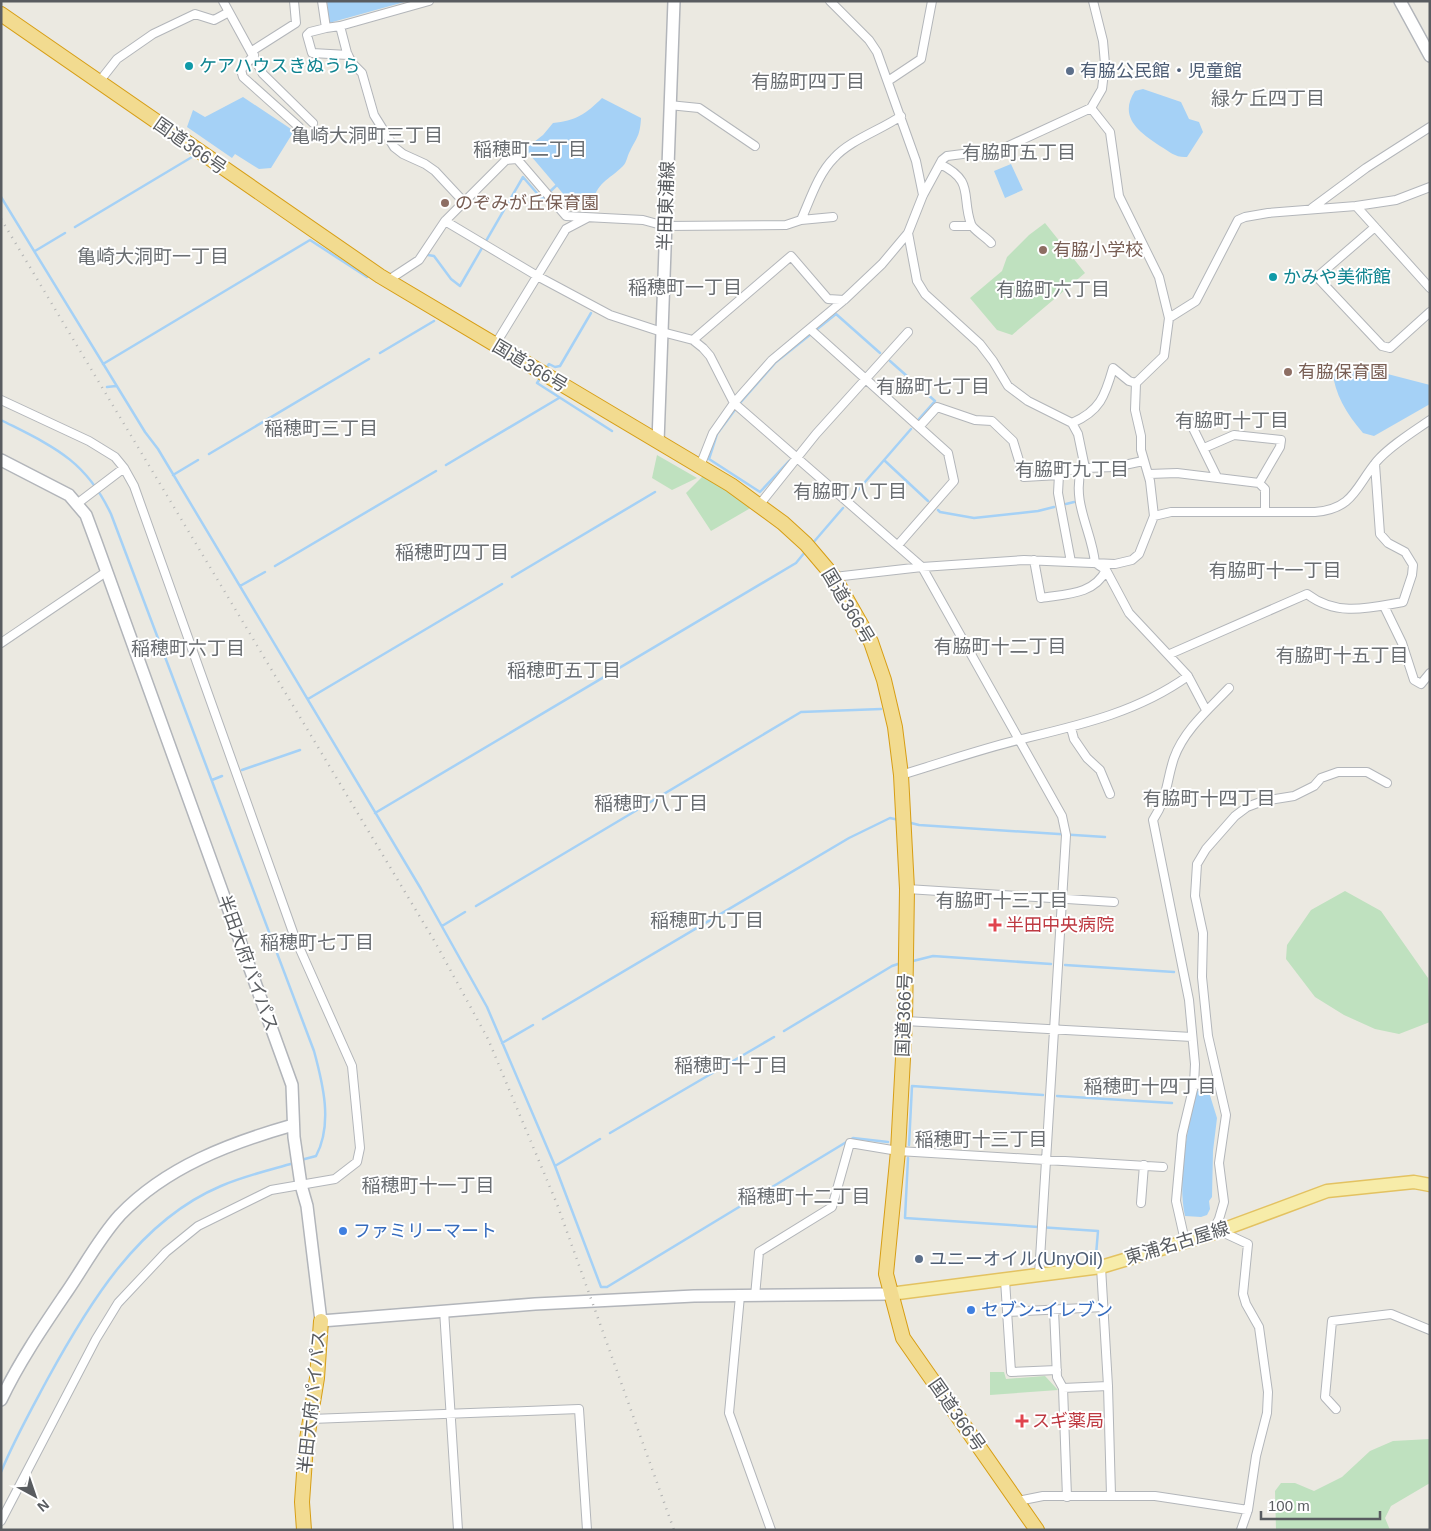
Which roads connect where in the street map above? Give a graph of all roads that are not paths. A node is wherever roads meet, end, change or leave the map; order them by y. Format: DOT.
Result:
graph roads {
  1 [pos="223,1"];
  2 [pos="294,1"];
  3 [pos="322,1"];
  4 [pos="429,1"];
  5 [pos="674,1"];
  6 [pos="830,1"];
  7 [pos="932,1"];
  8 [pos="1093,1"];
  9 [pos="1400,1"];
  10 [pos="229,12"];
  11 [pos="1,14"];
  12 [pos="340,26"];
  13 [pos="326,28"];
  14 [pos="253,53"];
  15 [pos="348,55"];
  16 [pos="1430,56"];
  17 [pos="888,81"];
  18 [pos="99,82"];
  19 [pos="669,105"];
  20 [pos="1091,108"];
  21 [pos="901,116"];
  22 [pos="313,123"];
  23 [pos="1430,127"];
  24 [pos="300,132"];
  25 [pos="755,146"];
  26 [pos="940,164"];
  27 [pos="1430,187"];
  28 [pos="924,194"];
  29 [pos="464,201"];
  30 [pos="1356,206"];
  31 [pos="1312,208"];
  32 [pos="833,217"];
  33 [pos="589,218"];
  34 [pos="801,220"];
  35 [pos="445,221"];
  36 [pos="665,226"];
  37 [pos="954,226"];
  38 [pos="971,226"];
  39 [pos="1375,227"];
  40 [pos="908,233"];
  41 [pos="991,243"];
  42 [pos="539,276"];
  43 [pos="387,281"];
  44 [pos="1430,288"];
  45 [pos="844,300"];
  46 [pos="1430,312"];
  47 [pos="1169,318"];
  48 [pos="810,330"];
  49 [pos="662,332"];
  50 [pos="908,332"];
  51 [pos="693,340"];
  52 [pos="495,344"];
  53 [pos="865,380"];
  54 [pos="1136,383"];
  55 [pos="1,400"];
  56 [pos="735,403"];
  57 [pos="1189,420"];
  58 [pos="1430,420"];
  59 [pos="1072,423"];
  60 [pos="919,427"];
  61 [pos="658,442"];
  62 [pos="1204,448"];
  63 [pos="797,458"];
  64 [pos="1,460"];
  65 [pos="1143,461"];
  66 [pos="1375,464"];
  67 [pos="700,466"];
  68 [pos="124,468"];
  69 [pos="1083,469"];
  70 [pos="1149,474"];
  71 [pos="1059,475"];
  72 [pos="1217,477"];
  73 [pos="1259,483"];
  74 [pos="81,501"];
  75 [pos="760,504"];
  76 [pos="1265,512"];
  77 [pos="1154,516"];
  78 [pos="898,545"];
  79 [pos="1034,560"];
  80 [pos="1072,562"];
  81 [pos="1095,563"];
  82 [pos="922,566"];
  83 [pos="1106,570"];
  84 [pos="106,572"];
  85 [pos="834,577"];
  86 [pos="1384,606"];
  87 [pos="1,642"];
  88 [pos="1170,654"];
  89 [pos="1430,673"];
  90 [pos="1188,676"];
  91 [pos="1228,688"];
  92 [pos="1206,710"];
  93 [pos="1072,728"];
  94 [pos="1020,740"];
  95 [pos="901,775"];
  96 [pos="1388,783"];
  97 [pos="1110,794"];
  98 [pos="907,888"];
  99 [pos="1062,899"];
  100 [pos="1114,902"];
  101 [pos="905,1021"];
  102 [pos="1054,1028"];
  103 [pos="1192,1037"];
  104 [pos="1218,1083"];
  105 [pos="1194,1085"];
  106 [pos="293,1131"];
  107 [pos="898,1151"];
  108 [pos="1046,1159"];
  109 [pos="1144,1165"];
  110 [pos="1163,1166"];
  111 [pos="301,1183"];
  112 [pos="1430,1185"];
  113 [pos="1142,1203"];
  114 [pos="1216,1233"];
  115 [pos="1185,1241"];
  116 [pos="1102,1267"];
  117 [pos="1039,1275"];
  118 [pos="1005,1280"];
  119 [pos="890,1294"];
  120 [pos="740,1296"];
  121 [pos="755,1296"];
  122 [pos="1103,1307"];
  123 [pos="444,1310"];
  124 [pos="1054,1310"];
  125 [pos="1007,1312"];
  126 [pos="321,1321"];
  127 [pos="1430,1330"];
  128 [pos="1057,1370"];
  129 [pos="1108,1386"];
  130 [pos="1063,1388"];
  131 [pos="1,1400"];
  132 [pos="1336,1409"];
  133 [pos="450,1414"];
  134 [pos="310,1419"];
  135 [pos="1111,1495"];
  136 [pos="1067,1497"];
  137 [pos="1018,1501"];
  138 [pos="1248,1510"];
  139 [pos="1,1522"];
  140 [pos="304,1530"];
  141 [pos="458,1530"];
  142 [pos="587,1530"];
  143 [pos="771,1530"];
  144 [pos="1037,1530"];
  145 [pos="1241,1530"];
  1 -- 10 [label="street"];
  2 -- 14 [label="street"];
  3 -- 13 [label="street"];
  4 -- 12 [label="street"];
  5 -- 19 [label="street, 半田東浦線"];
  6 -- 17 [label="street"];
  7 -- 17 [label="street"];
  8 -- 20 [label="street"];
  9 -- 16 [label="street"];
  10 -- 14 [label="street"];
  10 -- 18 [label="street"];
  11 -- 18 [label="highway, 国道366号"];
  12 -- 13 [label="street"];
  12 -- 15 [label="street"];
  13 -- 15 [label="street"];
  14 -- 22 [label="street"];
  14 -- 24 [label="street"];
  15 -- 29 [label="street"];
  17 -- 21 [label="street"];
  18 -- 43 [label="highway, 国道366号"];
  19 -- 25 [label="street"];
  19 -- 36 [label="street, 半田東浦線"];
  20 -- 26 [label="street"];
  20 -- 47 [label="street"];
  21 -- 28 [label="street"];
  21 -- 34 [label="street"];
  23 -- 31 [label="street"];
  26 -- 28 [label="street"];
  26 -- 38 [label="street"];
  27 -- 30 [label="street"];
  28 -- 40 [label="street"];
  29 -- 33 [label="street"];
  29 -- 35 [label="street"];
  30 -- 31 [label="street"];
  30 -- 39 [label="street"];
  31 -- 47 [label="street"];
  32 -- 34 [label="street"];
  33 -- 36 [label="street"];
  33 -- 42 [label="street"];
  34 -- 36 [label="street"];
  35 -- 42 [label="street"];
  35 -- 43 [label="street"];
  36 -- 49 [label="street, 半田東浦線"];
  37 -- 38 [label="street"];
  38 -- 41 [label="street"];
  39 -- 44 [label="street"];
  39 -- 46 [label="street"];
  40 -- 45 [label="street"];
  40 -- 59 [label="street"];
  42 -- 49 [label="street"];
  42 -- 52 [label="street"];
  43 -- 52 [label="highway, 国道366号"];
  45 -- 48 [label="street"];
  45 -- 51 [label="street"];
  47 -- 54 [label="street"];
  48 -- 53 [label="street"];
  48 -- 56 [label="street"];
  49 -- 51 [label="street"];
  49 -- 61 [label="street, 半田東浦線"];
  50 -- 53 [label="street"];
  51 -- 56 [label="street"];
  52 -- 61 [label="highway, 国道366号"];
  53 -- 60 [label="street"];
  53 -- 63 [label="street"];
  54 -- 59 [label="street"];
  54 -- 65 [label="street"];
  55 -- 68 [label="street"];
  56 -- 63 [label="street"];
  56 -- 67 [label="street"];
  57 -- 62 [label="street"];
  58 -- 66 [label="street"];
  59 -- 69 [label="street"];
  60 -- 71 [label="street"];
  60 -- 78 [label="street"];
  61 -- 67 [label="highway, 国道366号"];
  62 -- 72 [label="street"];
  62 -- 73 [label="street"];
  63 -- 75 [label="street"];
  63 -- 78 [label="street"];
  64 -- 74 [label="street, 半田大府パイパス"];
  65 -- 69 [label="street"];
  65 -- 70 [label="street"];
  66 -- 76 [label="street"];
  66 -- 86 [label="street"];
  67 -- 75 [label="highway, 国道366号"];
  68 -- 74 [label="street"];
  68 -- 111 [label="street"];
  69 -- 71 [label="street"];
  69 -- 81 [label="street"];
  70 -- 72 [label="street"];
  70 -- 77 [label="street"];
  71 -- 80 [label="street"];
  72 -- 73 [label="street"];
  73 -- 76 [label="street"];
  74 -- 84 [label="street, 半田大府パイパス"];
  75 -- 85 [label="highway, 国道366号"];
  76 -- 77 [label="street"];
  77 -- 81 [label="street"];
  78 -- 82 [label="street"];
  79 -- 80 [label="street"];
  79 -- 82 [label="street"];
  79 -- 83 [label="street"];
  80 -- 81 [label="street"];
  81 -- 83 [label="street"];
  82 -- 85 [label="street"];
  82 -- 94 [label="street"];
  83 -- 88 [label="street"];
  84 -- 87 [label="street"];
  84 -- 106 [label="street, 半田大府パイパス"];
  85 -- 95 [label="highway, 国道366号"];
  86 -- 88 [label="street"];
  86 -- 89 [label="street"];
  88 -- 90 [label="street"];
  90 -- 92 [label="street"];
  90 -- 93 [label="street"];
  91 -- 92 [label="street"];
  92 -- 103 [label="street"];
  93 -- 94 [label="street"];
  93 -- 97 [label="street"];
  94 -- 95 [label="street"];
  94 -- 99 [label="street"];
  95 -- 98 [label="highway, 国道366号"];
  96 -- 104 [label="street"];
  98 -- 99 [label="street"];
  98 -- 101 [label="highway, 国道366号"];
  99 -- 100 [label="street"];
  99 -- 102 [label="street"];
  101 -- 102 [label="street"];
  101 -- 107 [label="highway, 国道366号"];
  102 -- 103 [label="street"];
  102 -- 108 [label="street"];
  103 -- 105 [label="street"];
  104 -- 105 [label="street"];
  104 -- 114 [label="street"];
  105 -- 115 [label="street"];
  106 -- 111 [label="street, 半田大府パイパス"];
  106 -- 131 [label="street"];
  107 -- 108 [label="street"];
  107 -- 119 [label="highway, 国道366号"];
  107 -- 121 [label="street"];
  108 -- 109 [label="street"];
  108 -- 117 [label="street"];
  109 -- 110 [label="street"];
  109 -- 113 [label="street"];
  111 -- 126 [label="street, 半田大府パイパス"];
  111 -- 139 [label="street"];
  112 -- 114 [label="main road, 東浦名古屋線"];
  114 -- 115 [label="main road, 東浦名古屋線"];
  114 -- 138 [label="street"];
  115 -- 116 [label="main road, 東浦名古屋線"];
  116 -- 117 [label="main road, 東浦名古屋線"];
  116 -- 122 [label="street"];
  117 -- 118 [label="main road, 東浦名古屋線"];
  118 -- 119 [label="main road, 東浦名古屋線"];
  118 -- 125 [label="street"];
  119 -- 121 [label="street"];
  119 -- 137 [label="highway, 国道366号"];
  120 -- 121 [label="street"];
  120 -- 123 [label="street"];
  120 -- 143 [label="street"];
  122 -- 124 [label="street"];
  122 -- 129 [label="street"];
  123 -- 126 [label="street"];
  123 -- 133 [label="street"];
  124 -- 125 [label="street"];
  124 -- 128 [label="street"];
  125 -- 128 [label="street"];
  126 -- 134 [label="highway, 半田大府パイパス"];
  127 -- 132 [label="street"];
  128 -- 130 [label="street"];
  129 -- 130 [label="street"];
  129 -- 135 [label="street"];
  130 -- 136 [label="street"];
  133 -- 134 [label="street"];
  133 -- 141 [label="street"];
  133 -- 142 [label="street"];
  134 -- 140 [label="highway, 半田大府パイパス"];
  135 -- 136 [label="street"];
  135 -- 138 [label="street"];
  136 -- 137 [label="street"];
  137 -- 144 [label="highway, 国道366号"];
  138 -- 145 [label="street"];
}
